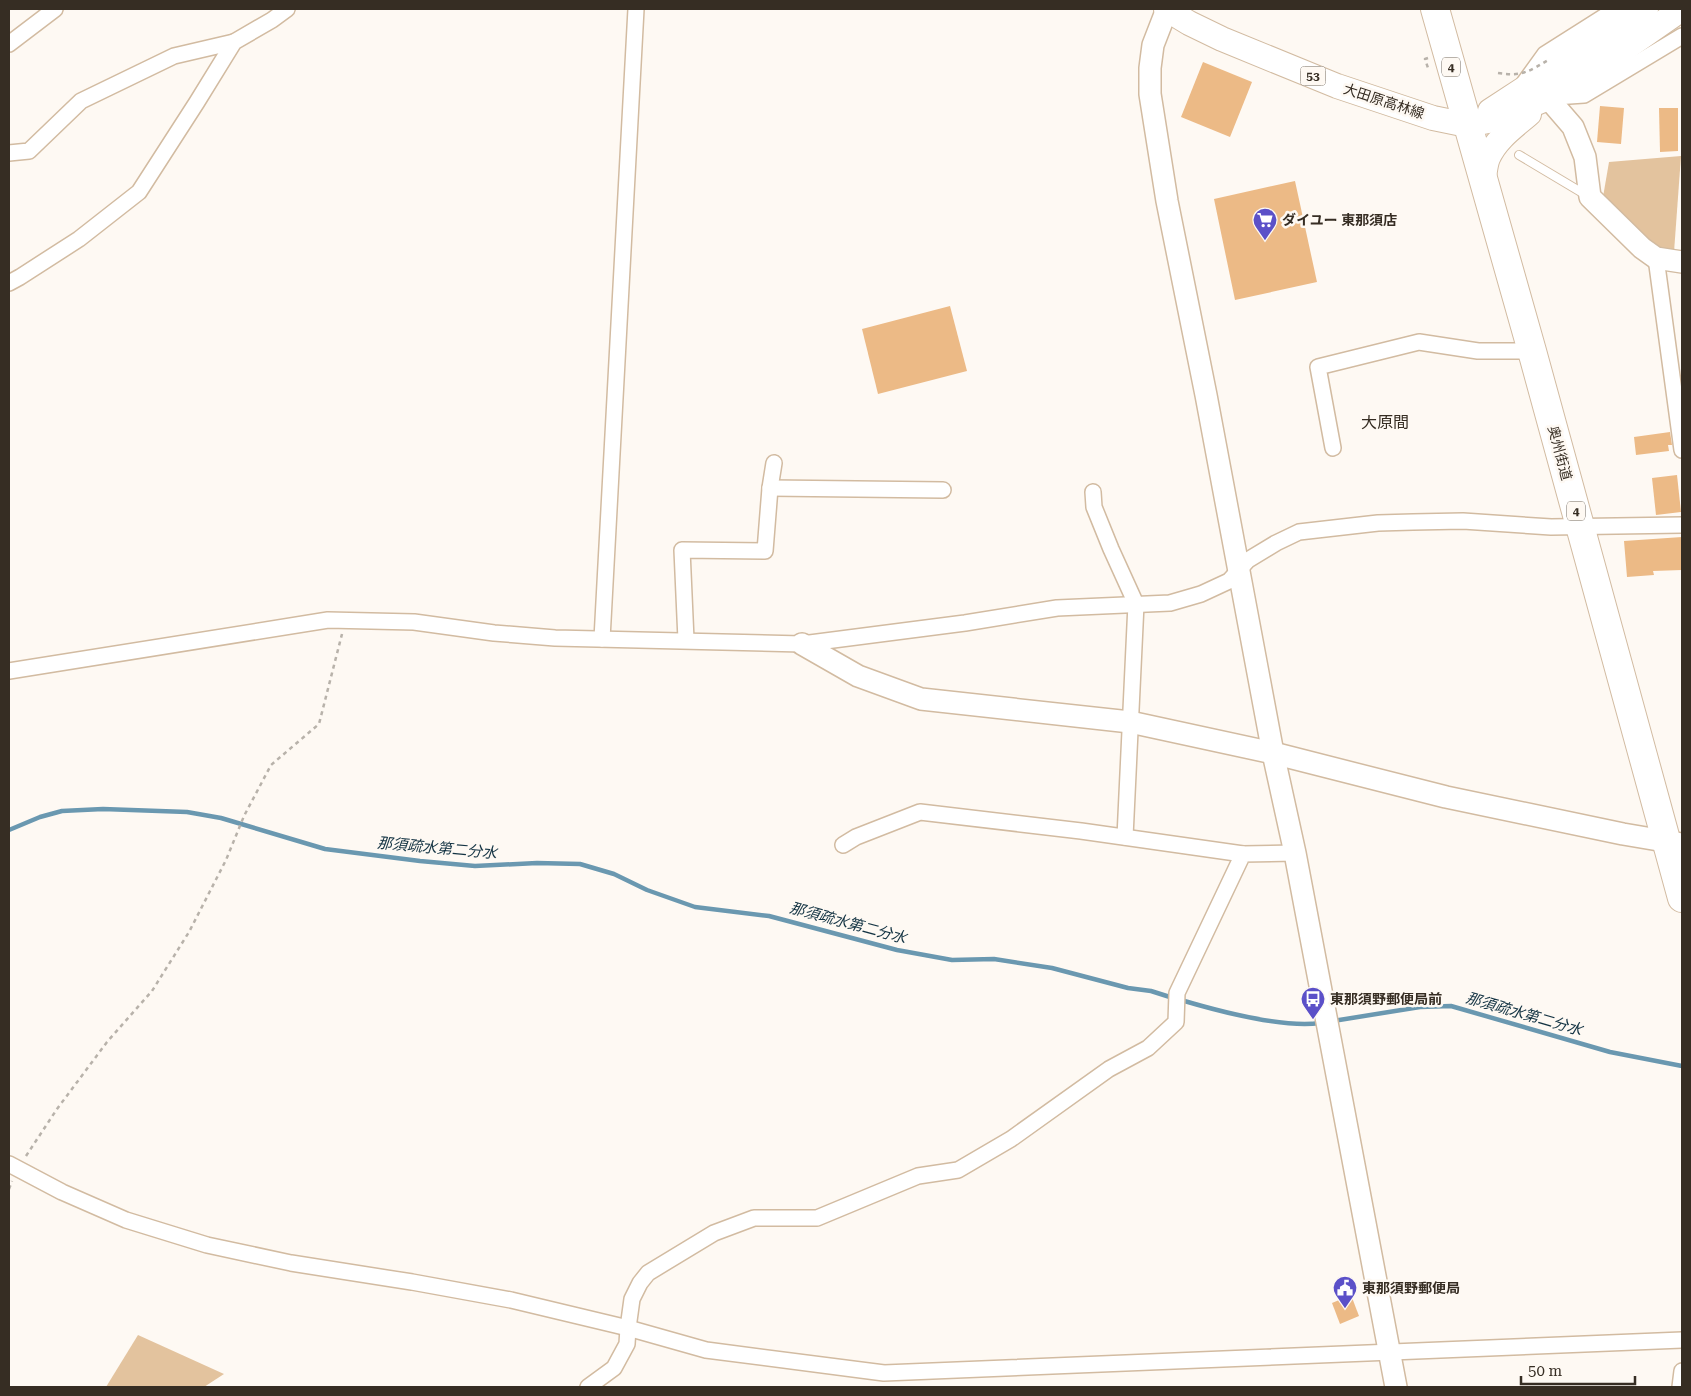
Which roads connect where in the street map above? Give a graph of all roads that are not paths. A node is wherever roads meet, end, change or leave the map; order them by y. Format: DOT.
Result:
graph roads {
  1 [pos="55,9"];
  2 [pos="287,9"];
  3 [pos="636,9"];
  4 [pos="1166,9"];
  5 [pos="1435,9"];
  6 [pos="1616,9"];
  7 [pos="1646,9"];
  8 [pos="1682,9"];
  9 [pos="1682,36"];
  10 [pos="234,42"];
  11 [pos="9,44"];
  12 [pos="1516,94"];
  13 [pos="1548,98"];
  14 [pos="1467,125"];
  15 [pos="9,153"];
  16 [pos="1519,155"];
  17 [pos="1483,182"];
  18 [pos="1590,197"];
  19 [pos="1656,258"];
  20 [pos="1682,262"];
  21 [pos="9,283"];
  22 [pos="1532,350"];
  23 [pos="1333,448"];
  24 [pos="1682,450"];
  25 [pos="774,463"];
  26 [pos="770,488"];
  27 [pos="944,490"];
  28 [pos="1093,492"];
  29 [pos="1682,525"];
  30 [pos="1580,527"];
  31 [pos="1238,569"];
  32 [pos="1136,604"];
  33 [pos="602,638"];
  34 [pos="686,640"];
  35 [pos="802,644"];
  36 [pos="9,671"];
  37 [pos="1130,722"];
  38 [pos="1274,753"];
  39 [pos="1126,837"];
  40 [pos="1675,843"];
  41 [pos="843,846"];
  42 [pos="1295,853"];
  43 [pos="1243,854"];
  44 [pos="1682,898"];
  45 [pos="13,1166"];
  46 [pos="628,1328"];
  47 [pos="1682,1340"];
  48 [pos="1390,1353"];
  49 [pos="1682,1372"];
  50 [pos="588,1387"];
  51 [pos="1396,1387"];
  52 [pos="1680,1387"];
  1 -- 11 [label="street"];
  2 -- 10 [label="street"];
  3 -- 33 [label="street"];
  4 -- 14 [label="main road, 大田原高林線 / 53"];
  4 -- 31 [label="street"];
  5 -- 14 [label="highway, 奥州街道 / 4"];
  6 -- 12 [label="street"];
  7 -- 12 [label="main road"];
  8 -- 13 [label="main road, 大田原高林線 / 53"];
  9 -- 13 [label="street"];
  10 -- 15 [label="street"];
  10 -- 21 [label="street"];
  12 -- 14 [label="main road"];
  13 -- 14 [label="main road, 大田原高林線 / 53"];
  13 -- 17 [label="main road, 大田原高林線 / 53"];
  13 -- 18 [label="street"];
  14 -- 17 [label="highway, 奥州街道 / 4"];
  16 -- 18 [label="lane"];
  17 -- 22 [label="highway, 奥州街道 / 4"];
  18 -- 19 [label="street"];
  19 -- 20 [label="street"];
  19 -- 24 [label="street"];
  22 -- 23 [label="street"];
  22 -- 30 [label="highway, 奥州街道 / 4"];
  25 -- 26 [label="street"];
  26 -- 27 [label="street"];
  26 -- 34 [label="street"];
  28 -- 32 [label="street"];
  29 -- 30 [label="street"];
  30 -- 31 [label="street"];
  30 -- 40 [label="highway, 奥州街道 / 4"];
  31 -- 32 [label="street"];
  31 -- 38 [label="street"];
  32 -- 35 [label="street"];
  32 -- 37 [label="street"];
  33 -- 34 [label="street"];
  33 -- 36 [label="street"];
  34 -- 35 [label="street"];
  35 -- 37 [label="street"];
  37 -- 38 [label="street"];
  37 -- 39 [label="street"];
  38 -- 40 [label="street"];
  38 -- 42 [label="street"];
  39 -- 41 [label="street"];
  39 -- 43 [label="street"];
  40 -- 44 [label="highway, 奥州街道 / 4"];
  42 -- 43 [label="street"];
  42 -- 48 [label="street"];
  43 -- 46 [label="street"];
  45 -- 46 [label="street"];
  46 -- 48 [label="street"];
  46 -- 50 [label="street"];
  47 -- 48 [label="street"];
  48 -- 51 [label="street"];
  49 -- 52 [label="street"];
}
